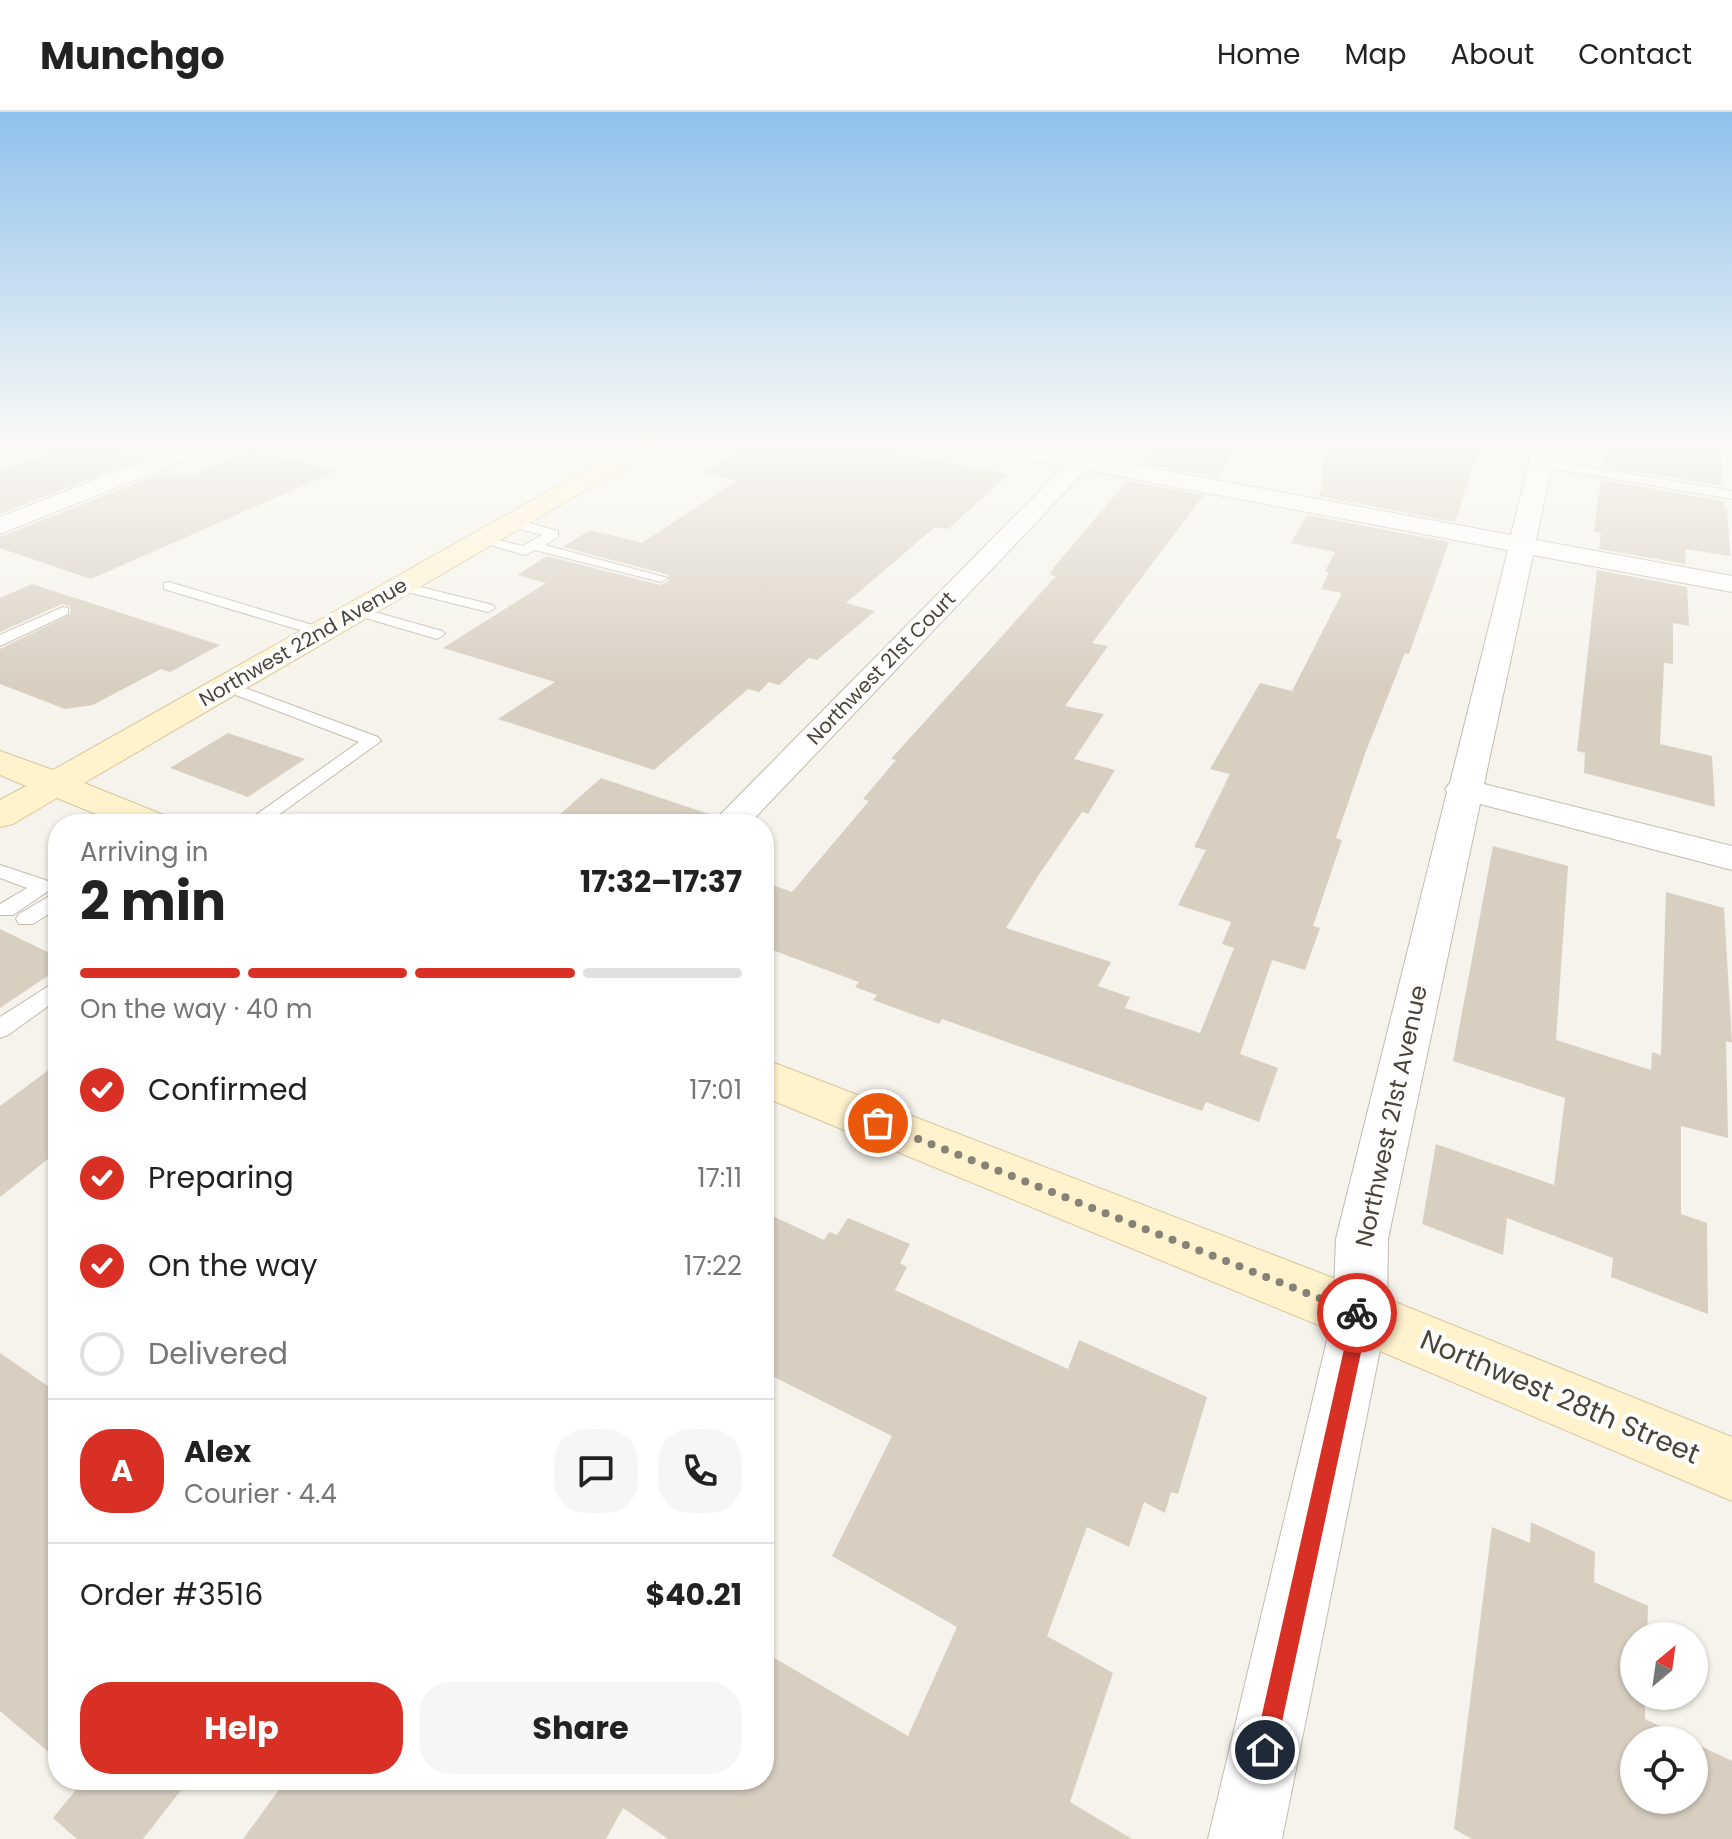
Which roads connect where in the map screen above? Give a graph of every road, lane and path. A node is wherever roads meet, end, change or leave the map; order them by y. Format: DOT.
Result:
graph roads {
  1 [pos="507,525"];
  2 [pos="520,525"];
  3 [pos="1020,525"];
  4 [pos="1429,525"];
  5 [pos="1526,525"];
  6 [pos="480,540"];
  7 [pos="1521,544"];
  8 [pos="534,546"];
  9 [pos="661,578"];
  10 [pos="1732,584"];
  11 [pos="169,586"];
  12 [pos="400,586"];
  13 [pos="488,608"];
  14 [pos="63,611"];
  15 [pos="357,611"];
  16 [pos="321,632"];
  17 [pos="437,634"];
  18 [pos="0,641"];
  19 [pos="226,686"];
  20 [pos="0,762"];
  21 [pos="56,784"];
  22 [pos="1463,789"];
  23 [pos="127,814"];
  24 [pos="267,814"];
  25 [pos="739,814"];
  26 [pos="0,816"];
  27 [pos="1732,858"];
  28 [pos="0,871"];
  29 [pos="48,887"];
  30 [pos="48,892"];
  31 [pos="48,895"];
  32 [pos="6,910"];
  33 [pos="26,919"];
  34 [pos="48,995"];
  35 [pos="0,1029"];
  36 [pos="774,1081"];
  37 [pos="1360,1315"];
  38 [pos="1732,1469"];
  39 [pos="1245,1839"];
  1 -- 6 [label="main road, Northwest 22nd Avenue"];
  2 -- 8 [label="lane"];
  3 -- 25 [label="street, Northwest 21st Court"];
  4 -- 7 [label="street"];
  5 -- 7 [label="street, Northwest 21st Avenue"];
  6 -- 8 [label="lane"];
  6 -- 12 [label="main road, Northwest 22nd Avenue"];
  7 -- 10 [label="street"];
  7 -- 22 [label="street, Northwest 21st Avenue"];
  8 -- 9 [label="lane"];
  11 -- 16 [label="lane"];
  12 -- 13 [label="lane"];
  12 -- 15 [label="main road, Northwest 22nd Avenue"];
  14 -- 18 [label="lane"];
  15 -- 16 [label="main road, Northwest 22nd Avenue"];
  15 -- 17 [label="lane"];
  16 -- 19 [label="main road, Northwest 22nd Avenue"];
  19 -- 21 [label="main road, Northwest 22nd Avenue"];
  19 -- 24 [label="lane"];
  20 -- 21 [label="main road"];
  21 -- 23 [label="main road"];
  21 -- 26 [label="main road, Northwest 22nd Avenue"];
  22 -- 27 [label="street"];
  22 -- 37 [label="street, Northwest 21st Avenue"];
  28 -- 29 [label="lane"];
  30 -- 32 [label="lane"];
  31 -- 33 [label="lane"];
  34 -- 35 [label="lane"];
  36 -- 37 [label="main road, Northwest 28th Street"];
  37 -- 38 [label="main road, Northwest 28th Street"];
  37 -- 39 [label="street, Northwest 21st Avenue"];
}
